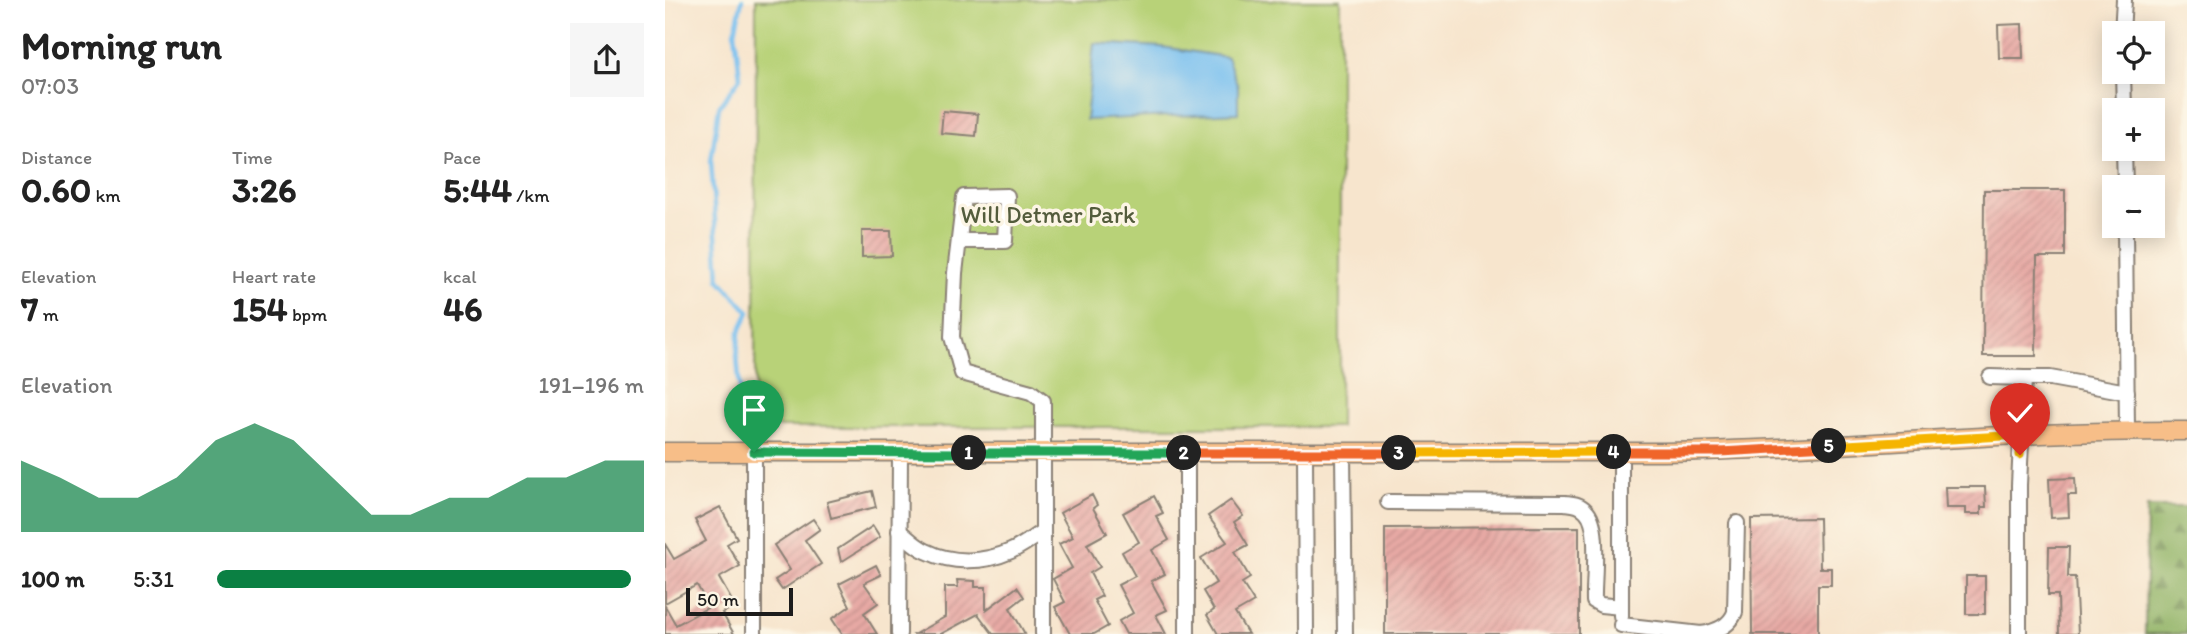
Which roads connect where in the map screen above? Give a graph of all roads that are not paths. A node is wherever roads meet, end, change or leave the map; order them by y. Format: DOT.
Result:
graph roads {
  1 [pos="2124,0"];
  2 [pos="2123,21"];
  3 [pos="2125,238"];
  4 [pos="959,240"];
  5 [pos="1990,377"];
  6 [pos="2024,378"];
  7 [pos="2127,392"];
  8 [pos="2187,430"];
  9 [pos="2127,431"];
  10 [pos="2021,435"];
  11 [pos="665,452"];
  12 [pos="754,452"];
  13 [pos="1621,452"];
  14 [pos="900,453"];
  15 [pos="1043,453"];
  16 [pos="1187,453"];
  17 [pos="1305,453"];
  18 [pos="1343,453"];
  19 [pos="1388,502"];
  20 [pos="1737,523"];
  21 [pos="899,531"];
  22 [pos="1043,531"];
  23 [pos="1621,607"];
  24 [pos="1621,630"];
  25 [pos="754,634"];
  26 [pos="899,634"];
  27 [pos="1043,634"];
  28 [pos="1187,634"];
  29 [pos="1305,634"];
  30 [pos="1345,634"];
  31 [pos="2019,634"];
  1 -- 2 [label="street"];
  3 -- 7 [label="street"];
  4 -- 4 [label="street"];
  4 -- 15 [label="street"];
  5 -- 6 [label="street"];
  6 -- 7 [label="street"];
  6 -- 10 [label="street"];
  7 -- 9 [label="street"];
  8 -- 9 [label="main road"];
  9 -- 10 [label="main road"];
  10 -- 13 [label="main road"];
  10 -- 31 [label="street"];
  11 -- 12 [label="main road"];
  12 -- 14 [label="main road"];
  12 -- 25 [label="street"];
  13 -- 18 [label="main road"];
  13 -- 23 [label="street"];
  14 -- 15 [label="main road"];
  14 -- 21 [label="street"];
  15 -- 16 [label="main road"];
  15 -- 22 [label="street"];
  16 -- 17 [label="main road"];
  16 -- 28 [label="street"];
  17 -- 18 [label="main road"];
  17 -- 29 [label="street"];
  18 -- 30 [label="street"];
  19 -- 23 [label="street"];
  20 -- 24 [label="street"];
  21 -- 22 [label="street"];
  21 -- 26 [label="street"];
  22 -- 27 [label="street"];
  23 -- 24 [label="street"];
}
